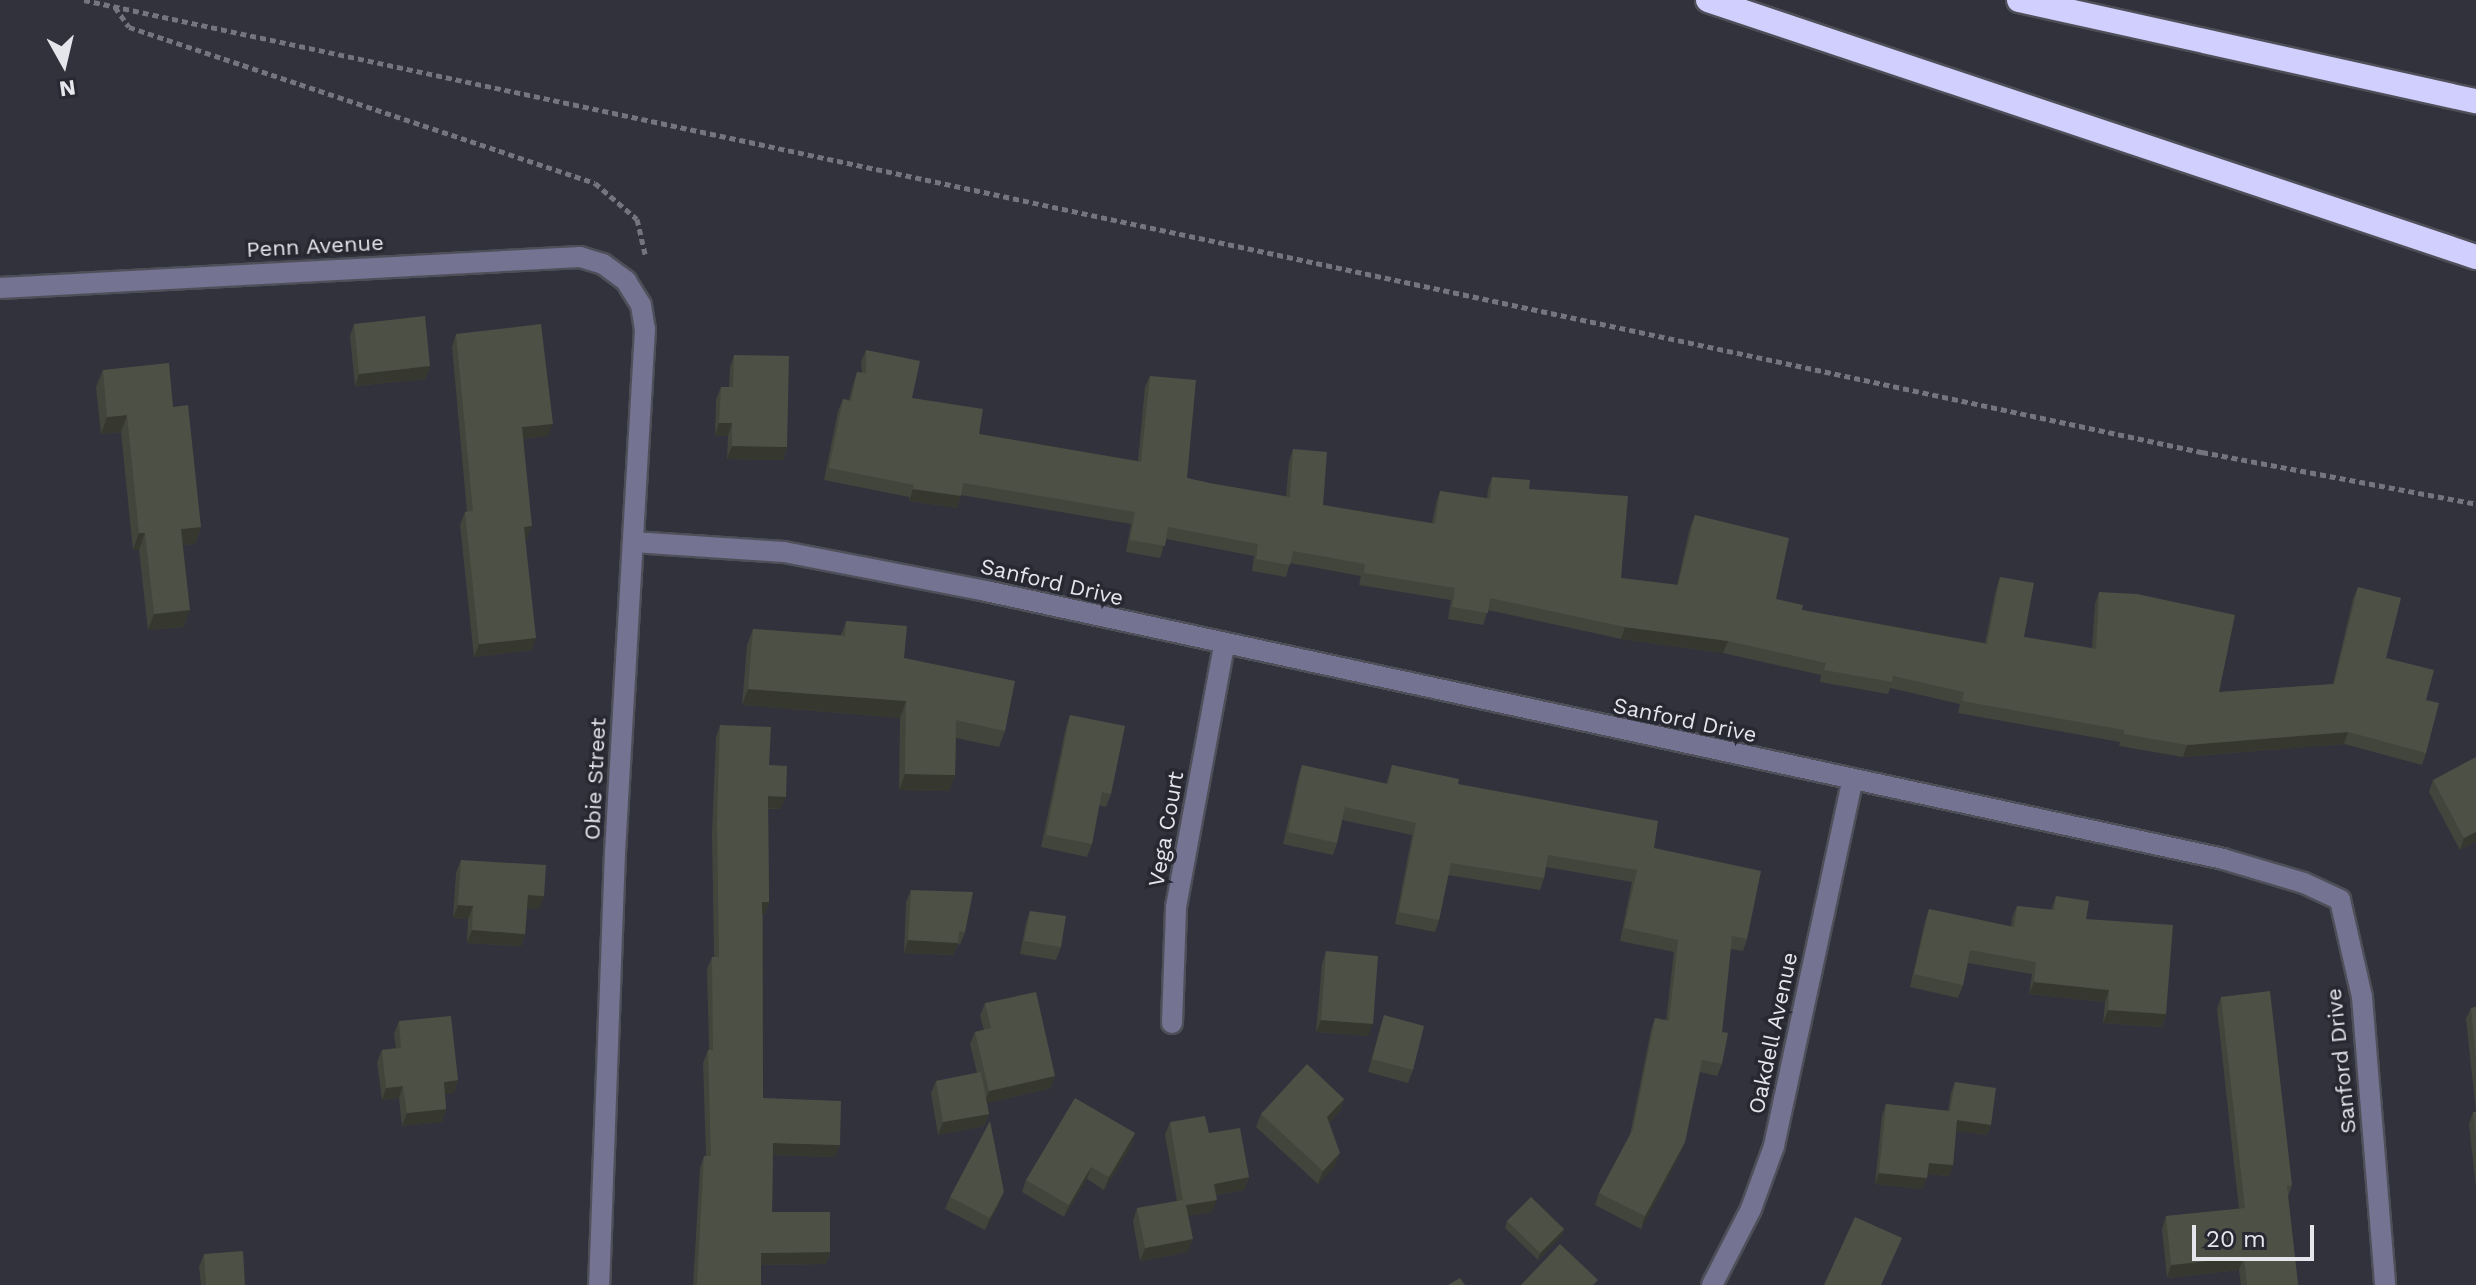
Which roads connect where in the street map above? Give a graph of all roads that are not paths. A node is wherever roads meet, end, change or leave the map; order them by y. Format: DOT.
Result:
graph roads {
  1 [pos="1708,0"];
  2 [pos="2019,0"];
  3 [pos="2476,101"];
  4 [pos="2476,257"];
  5 [pos="626,281"];
  6 [pos="0,288"];
  7 [pos="633,542"];
  8 [pos="1224,645"];
  9 [pos="1852,781"];
  10 [pos="1172,1023"];
  11 [pos="599,1285"];
  12 [pos="1712,1285"];
  13 [pos="2385,1285"];
  1 -- 4 [label="highway"];
  2 -- 3 [label="highway"];
  5 -- 6 [label="street, Penn Avenue"];
  5 -- 7 [label="street, Obie Street"];
  7 -- 8 [label="street, Sanford Drive"];
  7 -- 11 [label="street, Obie Street"];
  8 -- 9 [label="street, Sanford Drive"];
  8 -- 10 [label="street, Vega Court"];
  9 -- 12 [label="street, Oakdell Avenue"];
  9 -- 13 [label="street, Sanford Drive"];
}
